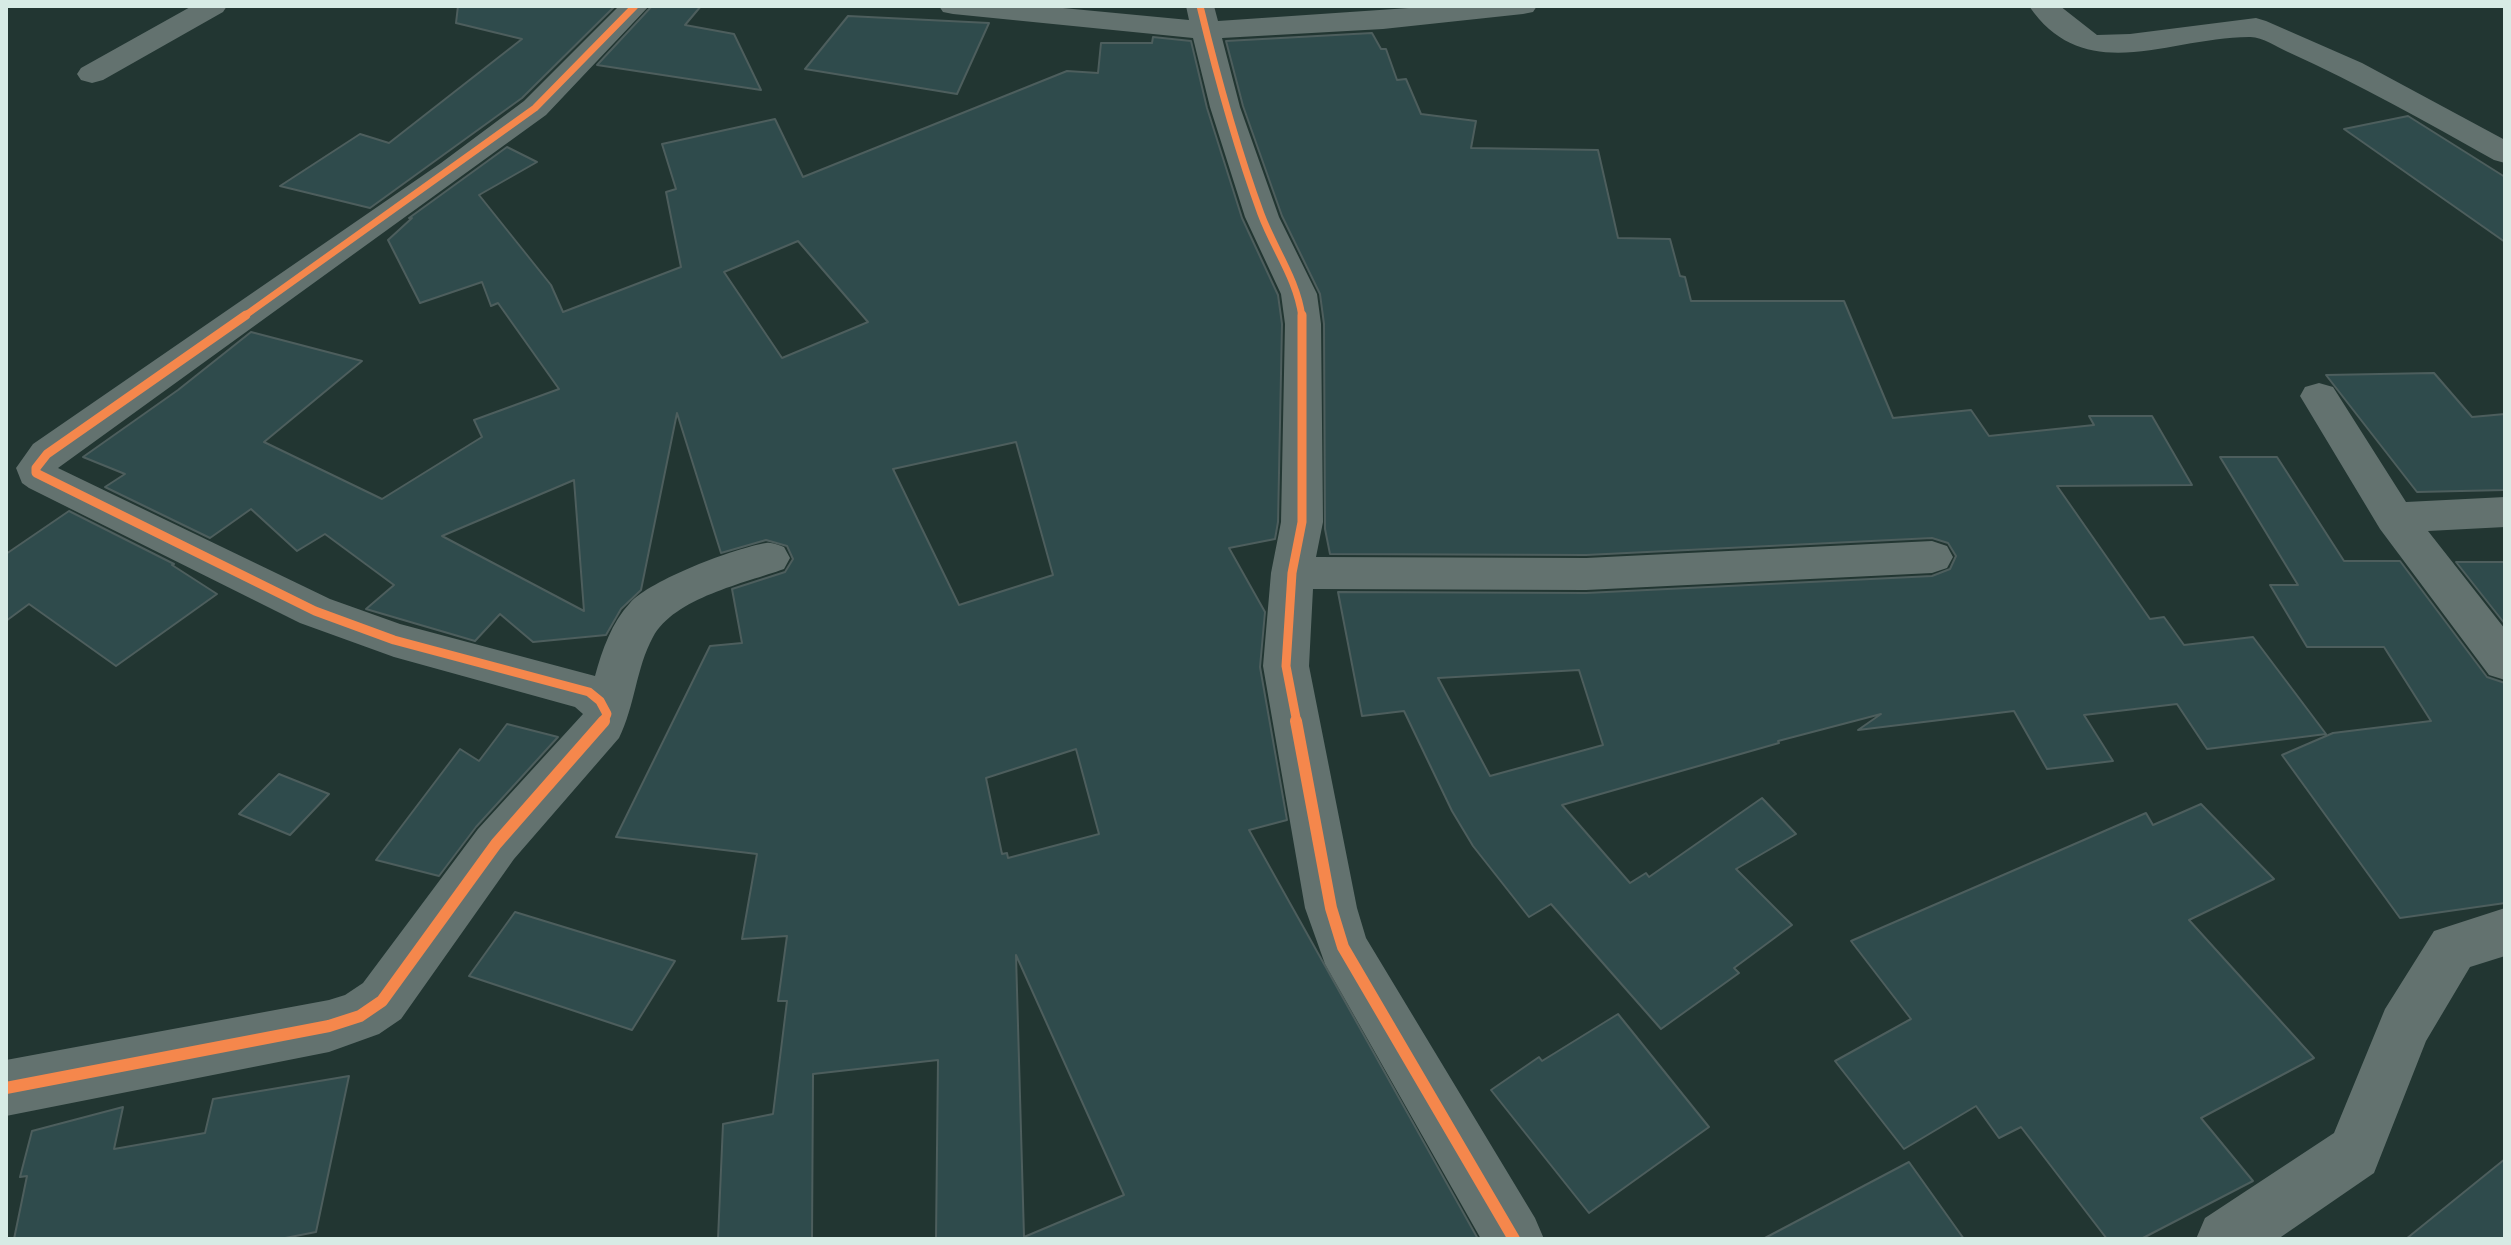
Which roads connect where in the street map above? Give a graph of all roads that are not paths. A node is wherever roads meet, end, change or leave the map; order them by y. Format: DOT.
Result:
graph roads {
  1 [pos="213,6"];
  2 [pos="635,6"];
  3 [pos="953,6"];
  4 [pos="1523,6"];
  5 [pos="2043,6"];
  6 [pos="1202,18"];
  7 [pos="92,74"];
  8 [pos="2505,153"];
  9 [pos="2319,396"];
  10 [pos="26,451"];
  11 [pos="2505,512"];
  12 [pos="2395,518"];
  13 [pos="1932,557"];
  14 [pos="769,558"];
  15 [pos="1292,573"];
  16 [pos="2505,662"];
  17 [pos="607,714"];
  18 [pos="2505,932"];
  19 [pos="6,1088"];
  20 [pos="1514,1239"];
  21 [pos="2226,1239"];
  1 -- 7 [label="street"];
  2 -- 10 [label="street"];
  3 -- 6 [label="street"];
  4 -- 6 [label="street"];
  5 -- 8 [label="street"];
  6 -- 15 [label="street"];
  9 -- 12 [label="street"];
  10 -- 17 [label="street"];
  11 -- 12 [label="street"];
  12 -- 16 [label="street"];
  13 -- 15 [label="street"];
  14 -- 17 [label="street"];
  15 -- 20 [label="street"];
  17 -- 19 [label="street"];
  18 -- 21 [label="street"];
}
